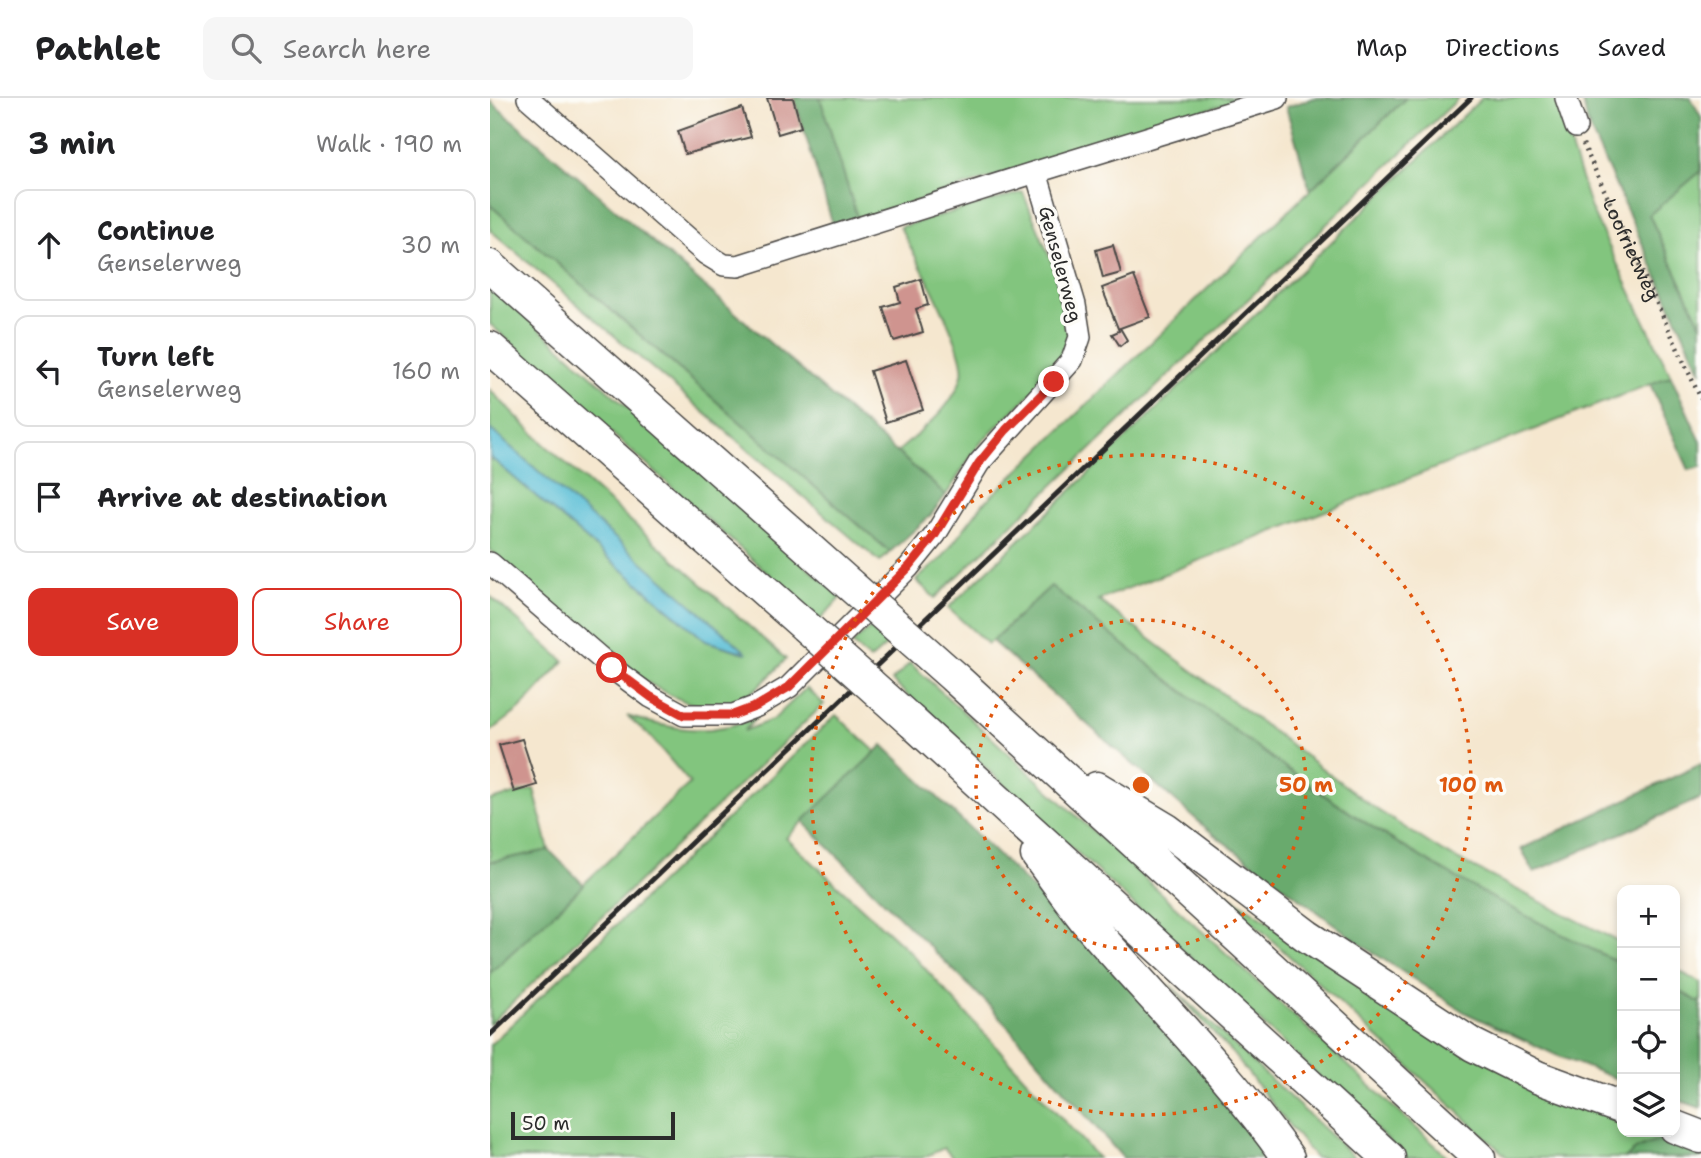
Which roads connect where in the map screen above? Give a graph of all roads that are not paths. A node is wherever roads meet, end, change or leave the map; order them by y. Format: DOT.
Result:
graph roads {
  1 [pos="528,98"];
  2 [pos="1277,98"];
  3 [pos="1566,98"];
  4 [pos="1576,127"];
  5 [pos="1036,172"];
  6 [pos="490,266"];
  7 [pos="490,348"];
  8 [pos="490,563"];
  9 [pos="1039,753"];
  10 [pos="989,793"];
  11 [pos="1617,1106"];
  12 [pos="1680,1129"];
  13 [pos="1701,1137"];
  14 [pos="1289,1158"];
  15 [pos="1389,1158"];
  16 [pos="1479,1158"];
  1 -- 5 [label="street"];
  2 -- 5 [label="street"];
  3 -- 4 [label="street"];
  5 -- 8 [label="street, Genselerweg"];
  6 -- 9 [label="highway, bridge"];
  7 -- 10 [label="highway, bridge"];
  9 -- 11 [label="highway"];
  9 -- 16 [label="highway"];
  10 -- 14 [label="highway"];
  10 -- 15 [label="highway"];
  12 -- 13 [label="highway"];
}
